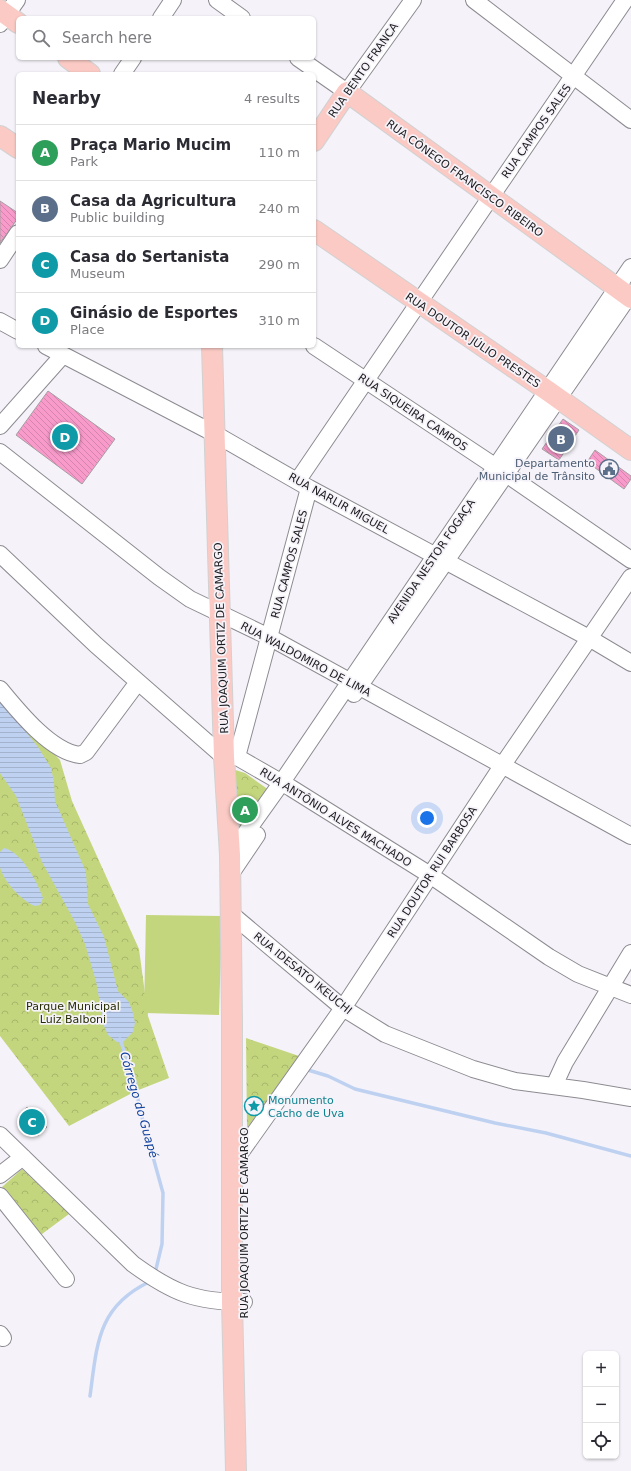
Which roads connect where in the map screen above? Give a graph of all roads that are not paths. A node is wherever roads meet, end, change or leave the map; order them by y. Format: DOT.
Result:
graph roads {
  1 [pos="173,0"];
  2 [pos="217,0"];
  3 [pos="413,0"];
  4 [pos="474,0"];
  5 [pos="626,0"];
  6 [pos="162,16"];
  7 [pos="239,16"];
  8 [pos="71,60"];
  9 [pos="132,60"];
  10 [pos="301,60"];
  11 [pos="87,72"];
  12 [pos="123,72"];
  13 [pos="574,77"];
  14 [pos="347,92"];
  15 [pos="631,120"];
  16 [pos="0,136"];
  17 [pos="316,138"];
  18 [pos="16,147"];
  19 [pos="491,197"];
  20 [pos="316,231"];
  21 [pos="16,236"];
  22 [pos="0,260"];
  23 [pos="631,267"];
  24 [pos="627,294"];
  25 [pos="419,304"];
  26 [pos="0,321"];
  27 [pos="16,330"];
  28 [pos="316,347"];
  29 [pos="50,348"];
  30 [pos="212,348"];
  31 [pos="63,355"];
  32 [pos="365,380"];
  33 [pos="553,394"];
  34 [pos="0,426"];
  35 [pos="215,434"];
  36 [pos="631,450"];
  37 [pos="0,452"];
  38 [pos="501,470"];
  39 [pos="304,484"];
  40 [pos="0,554"];
  41 [pos="441,558"];
  42 [pos="631,560"];
  43 [pos="631,577"];
  44 [pos="220,615"];
  45 [pos="269,637"];
  46 [pos="589,638"];
  47 [pos="631,663"];
  48 [pos="138,682"];
  49 [pos="354,683"];
  50 [pos="0,689"];
  51 [pos="230,757"];
  52 [pos="502,766"];
  53 [pos="286,785"];
  54 [pos="631,836"];
  55 [pos="230,855"];
  56 [pos="230,875"];
  57 [pos="430,875"];
  58 [pos="230,921"];
  59 [pos="631,953"];
  60 [pos="612,988"];
  61 [pos="631,994"];
  62 [pos="343,1008"];
  63 [pos="554,1086"];
  64 [pos="631,1098"];
  65 [pos="0,1135"];
  66 [pos="244,1149"];
  67 [pos="23,1157"];
  68 [pos="231,1166"];
  69 [pos="0,1175"];
  70 [pos="0,1196"];
  71 [pos="66,1279"];
  72 [pos="238,1302"];
  73 [pos="236,1471"];
  74 [pos="247,1471"];
  1 -- 6 [label="street"];
  2 -- 7 [label="street"];
  3 -- 14 [label="street, RUA BENTO FRANCA"];
  4 -- 13 [label="street"];
  5 -- 13 [label="street, RUA CAMPOS SALES"];
  8 -- 11 [label="main road"];
  9 -- 12 [label="street"];
  10 -- 14 [label="street, RUA CÔNEGO FRANCISCO RIBEIRO"];
  13 -- 15 [label="street"];
  13 -- 19 [label="street, RUA CAMPOS SALES"];
  14 -- 17 [label="main road, RUA BENTO FRANCA"];
  14 -- 19 [label="main road, RUA CÔNEGO FRANCISCO RIBEIRO"];
  16 -- 18 [label="main road"];
  19 -- 24 [label="main road, RUA CÔNEGO FRANCISCO RIBEIRO"];
  19 -- 25 [label="street, RUA CAMPOS SALES"];
  20 -- 25 [label="main road, RUA DOUTOR JÚLIO PRESTES"];
  21 -- 22 [label="street"];
  23 -- 24 [label="street, AVENIDA NESTOR FOGAÇA"];
  24 -- 33 [label="street, AVENIDA NESTOR FOGAÇA"];
  25 -- 32 [label="street, RUA CAMPOS SALES"];
  25 -- 33 [label="main road, RUA DOUTOR JÚLIO PRESTES"];
  26 -- 27 [label="street"];
  28 -- 32 [label="street, RUA SIQUEIRA CAMPOS"];
  29 -- 31 [label="street, RUA NARLIR MIGUEL"];
  30 -- 35 [label="main road, RUA JOAQUIM ORTIZ DE CAMARGO"];
  31 -- 34 [label="street"];
  31 -- 35 [label="street, RUA NARLIR MIGUEL"];
  32 -- 38 [label="street, RUA SIQUEIRA CAMPOS"];
  32 -- 39 [label="street, RUA CAMPOS SALES"];
  33 -- 36 [label="main road, RUA DOUTOR JÚLIO PRESTES"];
  33 -- 38 [label="street, AVENIDA NESTOR FOGAÇA"];
  35 -- 39 [label="street, RUA NARLIR MIGUEL"];
  35 -- 44 [label="main road, RUA JOAQUIM ORTIZ DE CAMARGO"];
  37 -- 44 [label="street, RUA WALDOMIRO DE LIMA"];
  38 -- 41 [label="street, AVENIDA NESTOR FOGAÇA"];
  38 -- 42 [label="street, RUA SIQUEIRA CAMPOS"];
  39 -- 41 [label="street, RUA NARLIR MIGUEL"];
  39 -- 45 [label="street, RUA CAMPOS SALES"];
  40 -- 48 [label="street, RUA ANTÔNIO ALVES MACHADO"];
  41 -- 46 [label="street, RUA NARLIR MIGUEL"];
  41 -- 49 [label="street, AVENIDA NESTOR FOGAÇA"];
  43 -- 46 [label="street, RUA DOUTOR RUI BARBOSA"];
  44 -- 45 [label="street, RUA WALDOMIRO DE LIMA"];
  44 -- 51 [label="main road, RUA JOAQUIM ORTIZ DE CAMARGO"];
  45 -- 49 [label="street, RUA WALDOMIRO DE LIMA"];
  45 -- 51 [label="street, RUA CAMPOS SALES"];
  46 -- 47 [label="street, RUA NARLIR MIGUEL"];
  46 -- 52 [label="street, RUA DOUTOR RUI BARBOSA"];
  48 -- 50 [label="street"];
  48 -- 51 [label="street, RUA ANTÔNIO ALVES MACHADO"];
  49 -- 52 [label="street, RUA WALDOMIRO DE LIMA"];
  49 -- 53 [label="street, AVENIDA NESTOR FOGAÇA"];
  51 -- 53 [label="street, RUA ANTÔNIO ALVES MACHADO"];
  51 -- 55 [label="main road, RUA JOAQUIM ORTIZ DE CAMARGO"];
  52 -- 54 [label="street, RUA WALDOMIRO DE LIMA"];
  52 -- 57 [label="street, RUA DOUTOR RUI BARBOSA"];
  53 -- 55 [label="street, AVENIDA NESTOR FOGAÇA"];
  53 -- 56 [label="street, AVENIDA NESTOR FOGAÇA"];
  53 -- 57 [label="street, RUA ANTÔNIO ALVES MACHADO"];
  55 -- 56 [label="main road, RUA JOAQUIM ORTIZ DE CAMARGO"];
  56 -- 58 [label="main road, RUA JOAQUIM ORTIZ DE CAMARGO"];
  57 -- 60 [label="street, RUA ANTÔNIO ALVES MACHADO"];
  57 -- 62 [label="street, RUA DOUTOR RUI BARBOSA"];
  58 -- 62 [label="street, RUA IDESATO IKEUCHI"];
  58 -- 66 [label="main road, RUA JOAQUIM ORTIZ DE CAMARGO"];
  58 -- 68 [label="main road, RUA JOAQUIM ORTIZ DE CAMARGO"];
  59 -- 60 [label="street"];
  60 -- 61 [label="street, RUA ANTÔNIO ALVES MACHADO"];
  60 -- 63 [label="street"];
  62 -- 63 [label="street, RUA IDESATO IKEUCHI"];
  62 -- 66 [label="street, RUA DOUTOR RUI BARBOSA"];
  63 -- 64 [label="street, RUA IDESATO IKEUCHI"];
  65 -- 67 [label="street"];
  66 -- 68 [label="street, RUA DOUTOR RUI BARBOSA"];
  66 -- 72 [label="main road, RUA JOAQUIM ORTIZ DE CAMARGO"];
  67 -- 69 [label="street"];
  67 -- 72 [label="street"];
  68 -- 72 [label="main road, RUA JOAQUIM ORTIZ DE CAMARGO"];
  70 -- 71 [label="street"];
  72 -- 73 [label="main road, RUA JOAQUIM ORTIZ DE CAMARGO"];
  72 -- 74 [label="main road, RUA JOAQUIM ORTIZ DE CAMARGO"];
}
